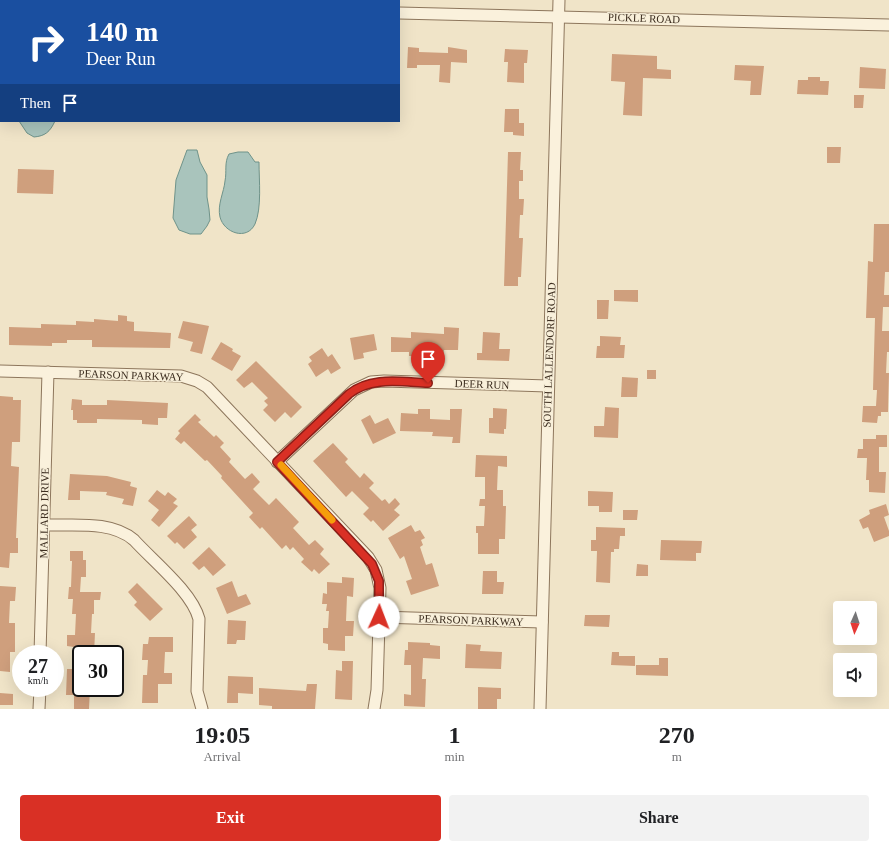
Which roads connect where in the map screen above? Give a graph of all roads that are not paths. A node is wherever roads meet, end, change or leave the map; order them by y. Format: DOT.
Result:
graph roads {
  1 [pos="559,0"];
  2 [pos="400,13"];
  3 [pos="558,16"];
  4 [pos="889,25"];
  5 [pos="0,371"];
  6 [pos="48,372"];
  7 [pos="548,386"];
  8 [pos="277,462"];
  9 [pos="44,526"];
  10 [pos="379,617"];
  11 [pos="542,622"];
  12 [pos="40,645"];
  13 [pos="40,697"];
  14 [pos="39,709"];
  15 [pos="202,709"];
  16 [pos="374,709"];
  17 [pos="540,709"];
  1 -- 3 [label="street, SOUTH LALLENDORF ROAD"];
  2 -- 3 [label="street, PICKLE ROAD"];
  3 -- 4 [label="street, PICKLE ROAD"];
  3 -- 7 [label="street, SOUTH LALLENDORF ROAD"];
  5 -- 6 [label="street, PEARSON PARKWAY"];
  6 -- 8 [label="street, PEARSON PARKWAY"];
  6 -- 9 [label="street, MALLARD DRIVE"];
  7 -- 8 [label="street, DEER RUN"];
  7 -- 11 [label="street, SOUTH LALLENDORF ROAD"];
  8 -- 10 [label="street, PEARSON PARKWAY"];
  9 -- 12 [label="street, MALLARD DRIVE"];
  9 -- 15 [label="street"];
  10 -- 11 [label="street, PEARSON PARKWAY"];
  10 -- 16 [label="street"];
  11 -- 17 [label="street, SOUTH LALLENDORF ROAD"];
  13 -- 14 [label="street"];
}
